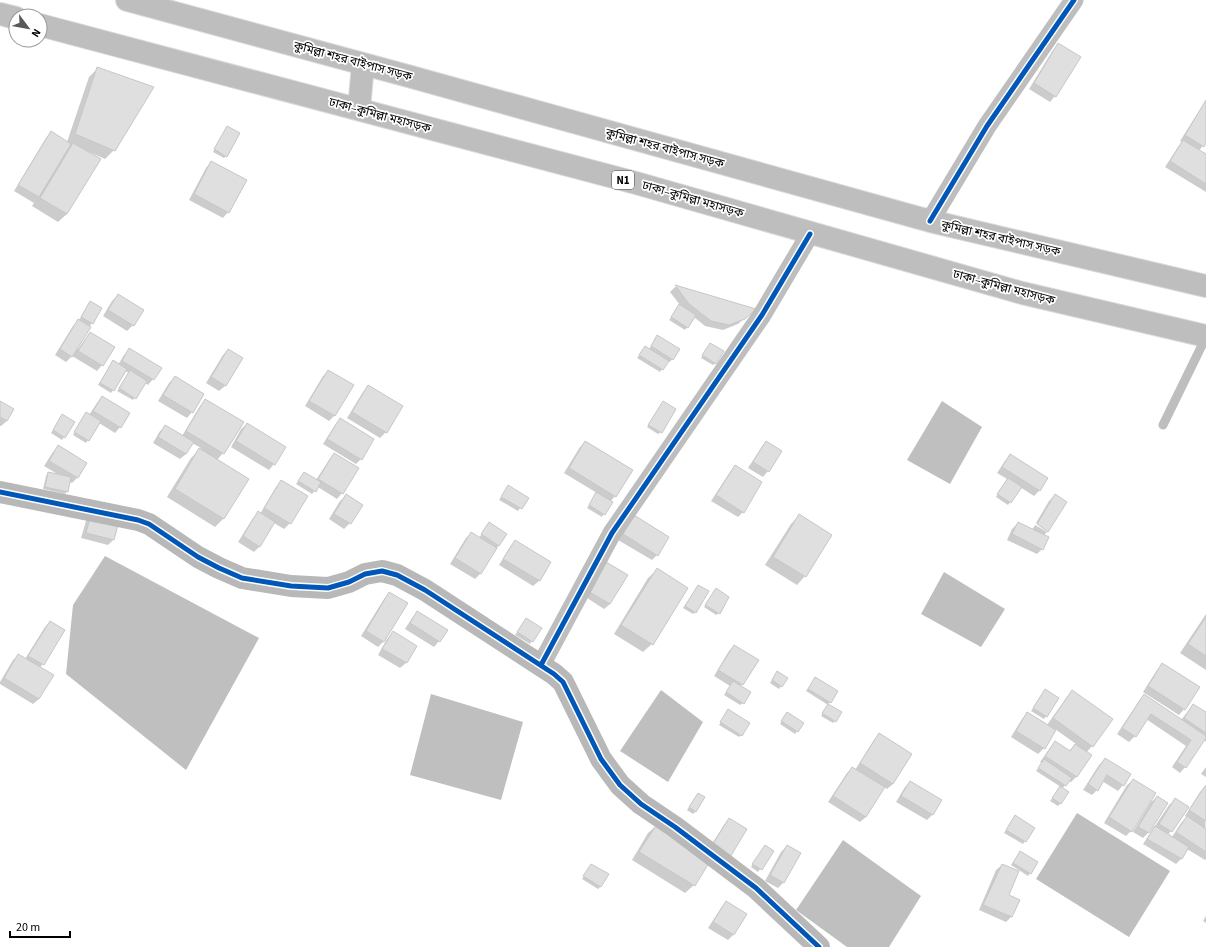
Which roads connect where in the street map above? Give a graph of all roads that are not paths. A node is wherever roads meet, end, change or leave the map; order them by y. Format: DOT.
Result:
graph roads {
  1 [pos="127,0"];
  2 [pos="1074,0"];
  3 [pos="167,6"];
  4 [pos="48,27"];
  5 [pos="363,64"];
  6 [pos="359,109"];
  7 [pos="930,221"];
  8 [pos="810,234"];
  9 [pos="1206,286"];
  10 [pos="1206,336"];
  11 [pos="1163,425"];
  12 [pos="0,492"];
  13 [pos="541,666"];
  14 [pos="819,947"];
  1 -- 3 [label="highway, কুমিল্লা শহর বাইপাস সড়ক"];
  2 -- 7 [label="street"];
  3 -- 5 [label="highway, কুমিল্লা শহর বাইপাস সড়ক"];
  4 -- 6 [label="highway, ঢাকা–কুমিল্লা মহাসড়ক / N1"];
  5 -- 6 [label="highway"];
  5 -- 7 [label="highway, কুমিল্লা শহর বাইপাস সড়ক"];
  6 -- 8 [label="highway, ঢাকা–কুমিল্লা মহাসড়ক / N1"];
  7 -- 9 [label="highway, কুমিল্লা শহর বাইপাস সড়ক"];
  8 -- 10 [label="highway, ঢাকা–কুমিল্লা মহাসড়ক / N1"];
  8 -- 13 [label="street"];
  10 -- 11 [label="lane"];
  12 -- 13 [label="street"];
  13 -- 14 [label="street"];
}
